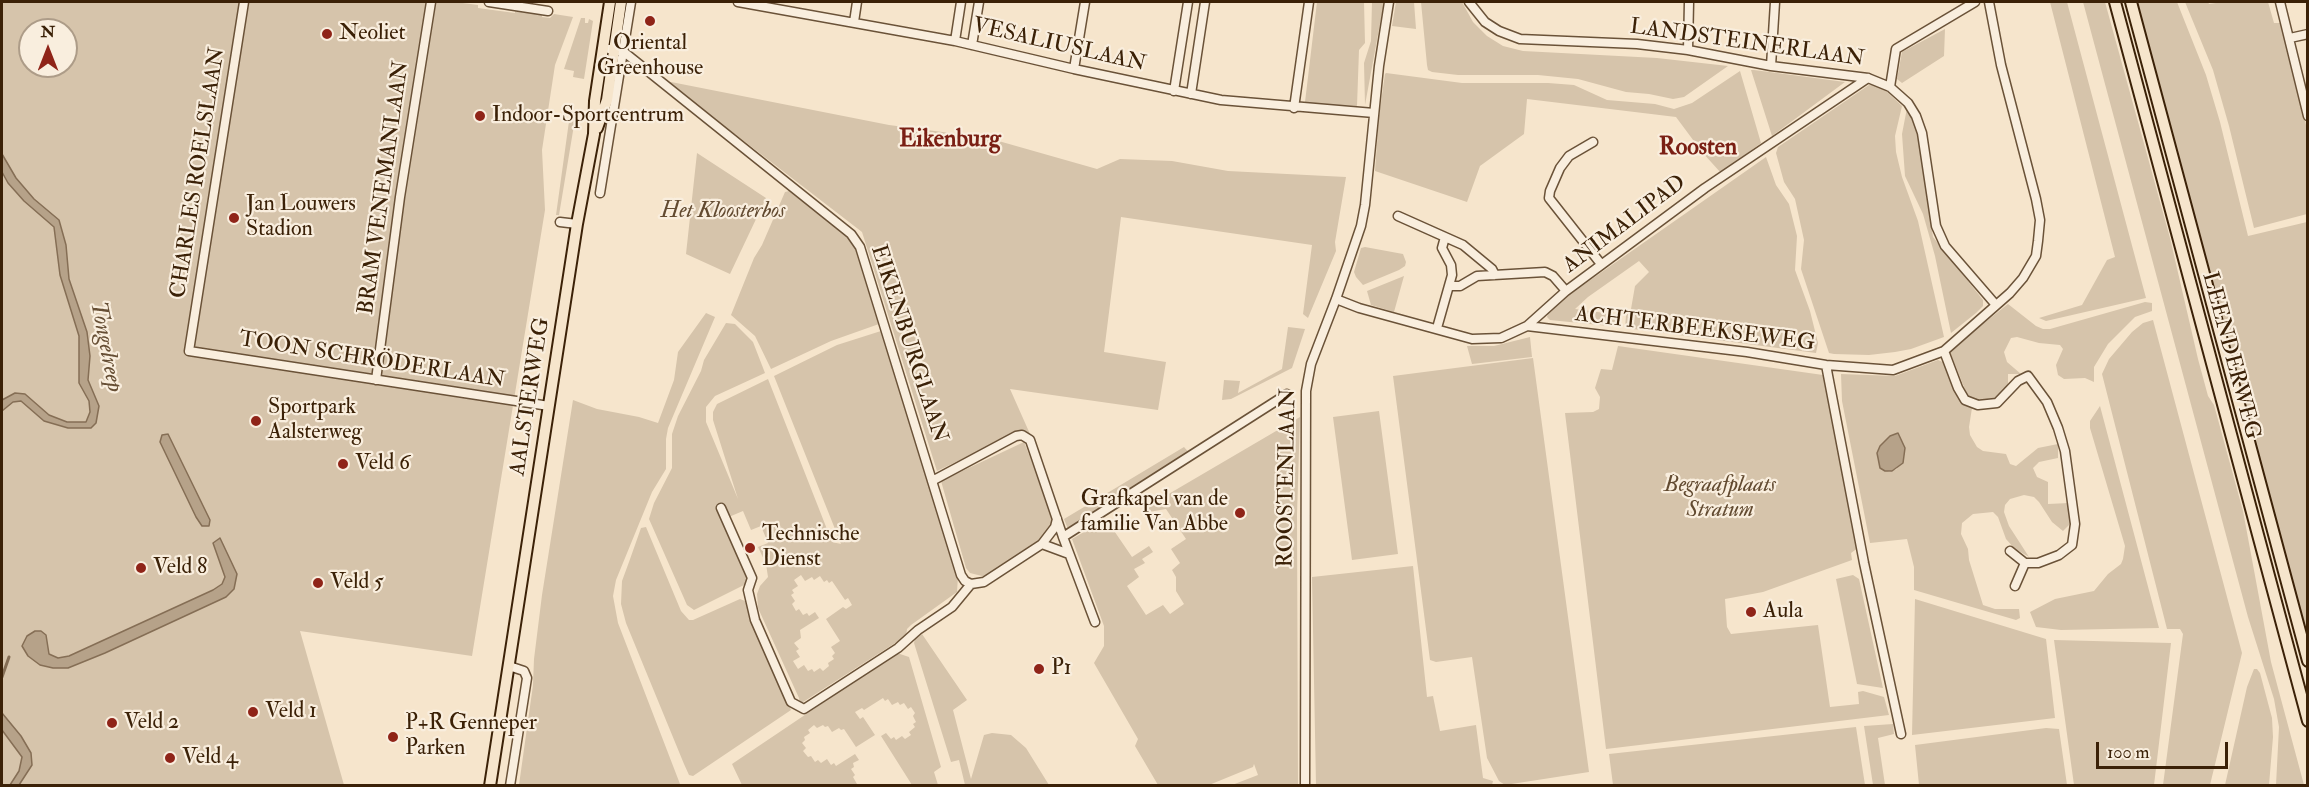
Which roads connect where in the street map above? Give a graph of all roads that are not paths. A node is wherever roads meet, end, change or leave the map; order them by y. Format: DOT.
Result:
graph roads {
  1 [pos="244,2"];
  2 [pos="431,2"];
  3 [pos="489,2"];
  4 [pos="610,2"];
  5 [pos="621,2"];
  6 [pos="631,2"];
  7 [pos="738,2"];
  8 [pos="857,2"];
  9 [pos="961,2"];
  10 [pos="979,2"];
  11 [pos="1085,2"];
  12 [pos="1188,2"];
  13 [pos="1205,2"];
  14 [pos="1309,2"];
  15 [pos="1389,2"];
  16 [pos="1469,2"];
  17 [pos="1689,2"];
  18 [pos="1775,2"];
  19 [pos="1975,2"];
  20 [pos="1989,2"];
  21 [pos="2115,2"];
  22 [pos="2131,2"];
  23 [pos="2280,2"];
  24 [pos="753,3"];
  25 [pos="548,11"];
  26 [pos="854,22"];
  27 [pos="2307,34"];
  28 [pos="2290,38"];
  29 [pos="955,41"];
  30 [pos="972,45"];
  31 [pos="603,48"];
  32 [pos="1688,50"];
  33 [pos="619,51"];
  34 [pos="1771,66"];
  35 [pos="1074,69"];
  36 [pos="1868,78"];
  37 [pos="1890,87"];
  38 [pos="1174,91"];
  39 [pos="1191,94"];
  40 [pos="1294,108"];
  41 [pos="1374,113"];
  42 [pos="2307,116"];
  43 [pos="594,134"];
  44 [pos="1593,142"];
  45 [pos="600,193"];
  46 [pos="1398,216"];
  47 [pos="560,222"];
  48 [pos="577,224"];
  49 [pos="1445,237"];
  50 [pos="1601,264"];
  51 [pos="1495,274"];
  52 [pos="1449,286"];
  53 [pos="1566,291"];
  54 [pos="1336,299"];
  55 [pos="1996,305"];
  56 [pos="1527,326"];
  57 [pos="1437,328"];
  58 [pos="189,351"];
  59 [pos="1944,351"];
  60 [pos="1826,365"];
  61 [pos="376,380"];
  62 [pos="1287,394"];
  63 [pos="549,406"];
  64 [pos="932,481"];
  65 [pos="721,508"];
  66 [pos="1057,519"];
  67 [pos="1063,537"];
  68 [pos="1042,544"];
  69 [pos="2010,551"];
  70 [pos="1069,554"];
  71 [pos="2025,563"];
  72 [pos="971,584"];
  73 [pos="2015,586"];
  74 [pos="1095,622"];
  75 [pos="2307,661"];
  76 [pos="509,666"];
  77 [pos="2307,721"];
  78 [pos="1901,734"];
  79 [pos="490,786"];
  80 [pos="510,786"];
  81 [pos="1305,786"];
  1 -- 58 [label="street, CHARLES ROELSLAAN"];
  2 -- 61 [label="street, BRAM VENEMANLAAN"];
  3 -- 25 [label="street"];
  4 -- 31 [label="main road, AALSTERWEG"];
  5 -- 33 [label="main road, AALSTERWEG"];
  6 -- 33 [label="street, AALSTERWEG"];
  7 -- 24 [label="street, VESALIUSLAAN"];
  8 -- 26 [label="street"];
  9 -- 29 [label="street"];
  10 -- 30 [label="street"];
  11 -- 35 [label="street"];
  12 -- 38 [label="street"];
  13 -- 39 [label="street"];
  14 -- 40 [label="street"];
  15 -- 41 [label="street, ROOSTENLAAN"];
  16 -- 32 [label="street, LANDSTEINERLAAN"];
  17 -- 32 [label="street"];
  18 -- 34 [label="street"];
  19 -- 37 [label="street"];
  20 -- 55 [label="street"];
  21 -- 77 [label="main road, LEENDERWEG"];
  22 -- 75 [label="main road, LEENDERWEG"];
  23 -- 28 [label="street"];
  24 -- 26 [label="street, VESALIUSLAAN"];
  26 -- 29 [label="street, VESALIUSLAAN"];
  27 -- 28 [label="street"];
  28 -- 42 [label="street"];
  29 -- 30 [label="street, VESALIUSLAAN"];
  30 -- 35 [label="street, VESALIUSLAAN"];
  31 -- 33 [label="street"];
  31 -- 43 [label="main road, AALSTERWEG"];
  32 -- 34 [label="street, LANDSTEINERLAAN"];
  33 -- 43 [label="main road, AALSTERWEG"];
  33 -- 45 [label="street, AALSTERWEG"];
  33 -- 64 [label="street, EIKENBURGLAAN"];
  34 -- 36 [label="street, LANDSTEINERLAAN"];
  35 -- 38 [label="street, VESALIUSLAAN"];
  36 -- 37 [label="street, LANDSTEINERLAAN"];
  36 -- 50 [label="street, ANIMALIPAD"];
  37 -- 55 [label="street, LANDSTEINERLAAN"];
  38 -- 39 [label="street, VESALIUSLAAN"];
  39 -- 40 [label="street, VESALIUSLAAN"];
  40 -- 41 [label="street, VESALIUSLAAN"];
  41 -- 54 [label="street, ROOSTENLAAN"];
  43 -- 48 [label="main road, AALSTERWEG"];
  44 -- 50 [label="street"];
  46 -- 49 [label="street"];
  47 -- 48 [label="street"];
  48 -- 63 [label="main road, AALSTERWEG"];
  49 -- 51 [label="street"];
  49 -- 52 [label="street"];
  50 -- 53 [label="street, ANIMALIPAD"];
  51 -- 52 [label="street"];
  51 -- 53 [label="street"];
  52 -- 57 [label="street"];
  53 -- 56 [label="street, ANIMALIPAD"];
  54 -- 57 [label="street, ACHTERBEEKSEWEG"];
  54 -- 81 [label="street, ROOSTENLAAN"];
  55 -- 59 [label="street"];
  56 -- 57 [label="street, ACHTERBEEKSEWEG"];
  56 -- 60 [label="street, ACHTERBEEKSEWEG"];
  58 -- 61 [label="street, TOON SCHRÖDERLAAN"];
  59 -- 60 [label="street"];
  59 -- 71 [label="street"];
  60 -- 78 [label="street, ACHTERBEEKSEWEG"];
  61 -- 63 [label="street, TOON SCHRÖDERLAAN"];
  62 -- 67 [label="street"];
  63 -- 76 [label="main road, AALSTERWEG"];
  64 -- 66 [label="street"];
  64 -- 72 [label="street"];
  65 -- 72 [label="street"];
  66 -- 67 [label="street"];
  66 -- 68 [label="street"];
  67 -- 70 [label="street"];
  68 -- 70 [label="street"];
  68 -- 72 [label="street"];
  69 -- 71 [label="street"];
  70 -- 74 [label="street"];
  71 -- 73 [label="street"];
  76 -- 79 [label="main road, AALSTERWEG"];
  76 -- 80 [label="street"];
}
